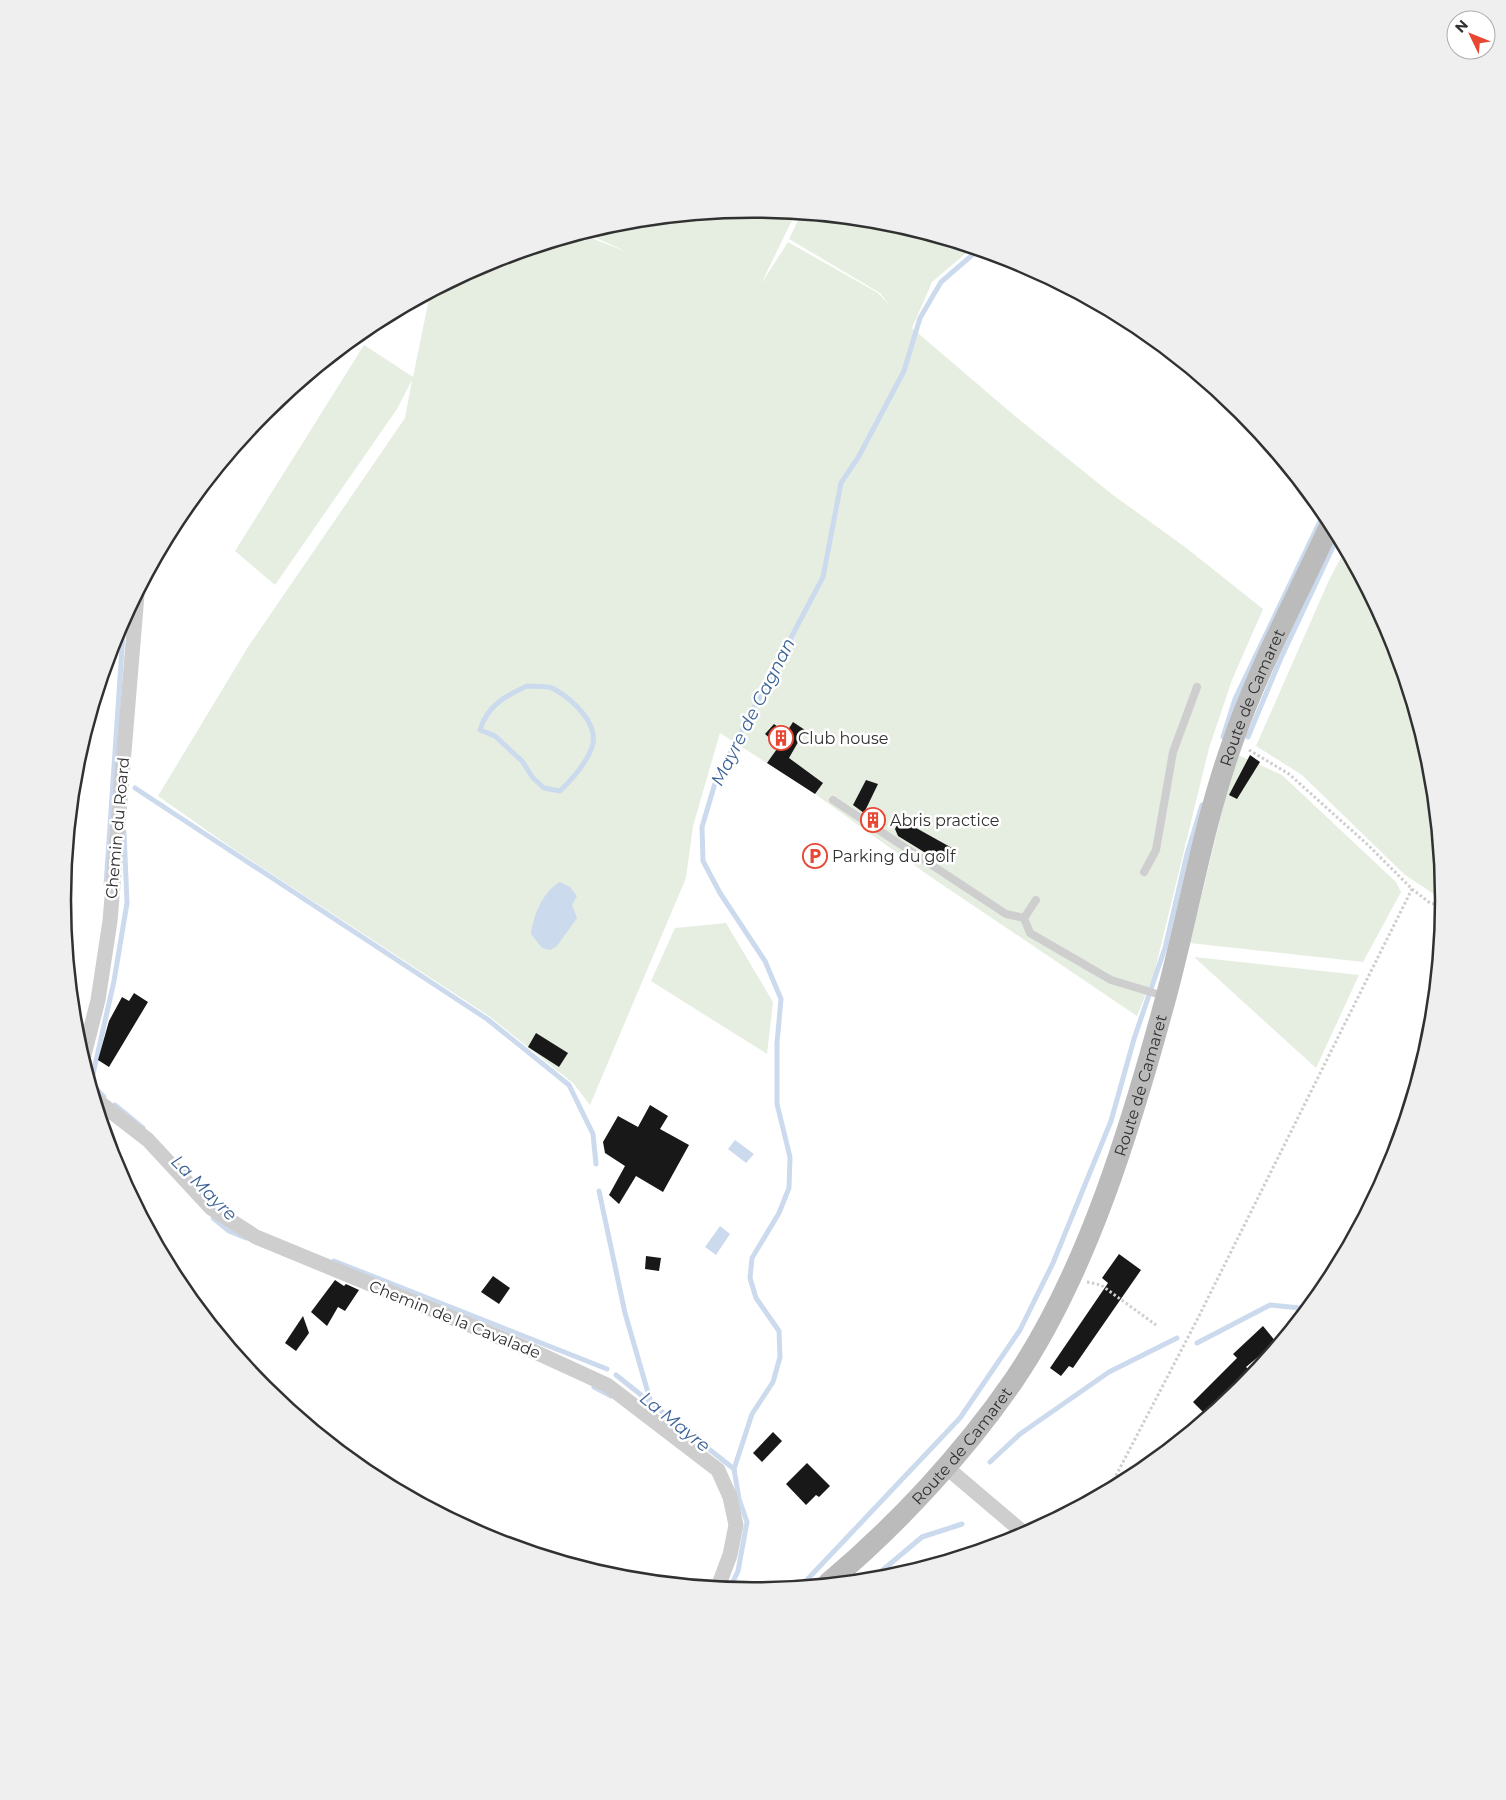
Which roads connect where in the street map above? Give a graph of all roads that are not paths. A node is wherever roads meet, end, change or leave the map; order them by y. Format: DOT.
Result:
graph roads {
  1 [pos="1326,531"];
  2 [pos="134,615"];
  3 [pos="1198,687"];
  4 [pos="833,800"];
  5 [pos="1144,872"];
  6 [pos="1036,900"];
  7 [pos="1024,918"];
  8 [pos="1166,997"];
  9 [pos="87,1045"];
  10 [pos="103,1105"];
  11 [pos="946,1466"];
  12 [pos="1018,1528"];
  13 [pos="835,1577"];
  14 [pos="720,1581"];
  1 -- 8 [label="main road, Route de Camaret"];
  2 -- 9 [label="street, Chemin du Roard"];
  3 -- 5 [label="lane"];
  4 -- 7 [label="lane"];
  6 -- 7 [label="lane"];
  7 -- 8 [label="lane"];
  8 -- 11 [label="main road, Route de Camaret"];
  10 -- 14 [label="street, Chemin de la Cavalade"];
  11 -- 12 [label="street"];
  11 -- 13 [label="main road, Route de Camaret"];
}
